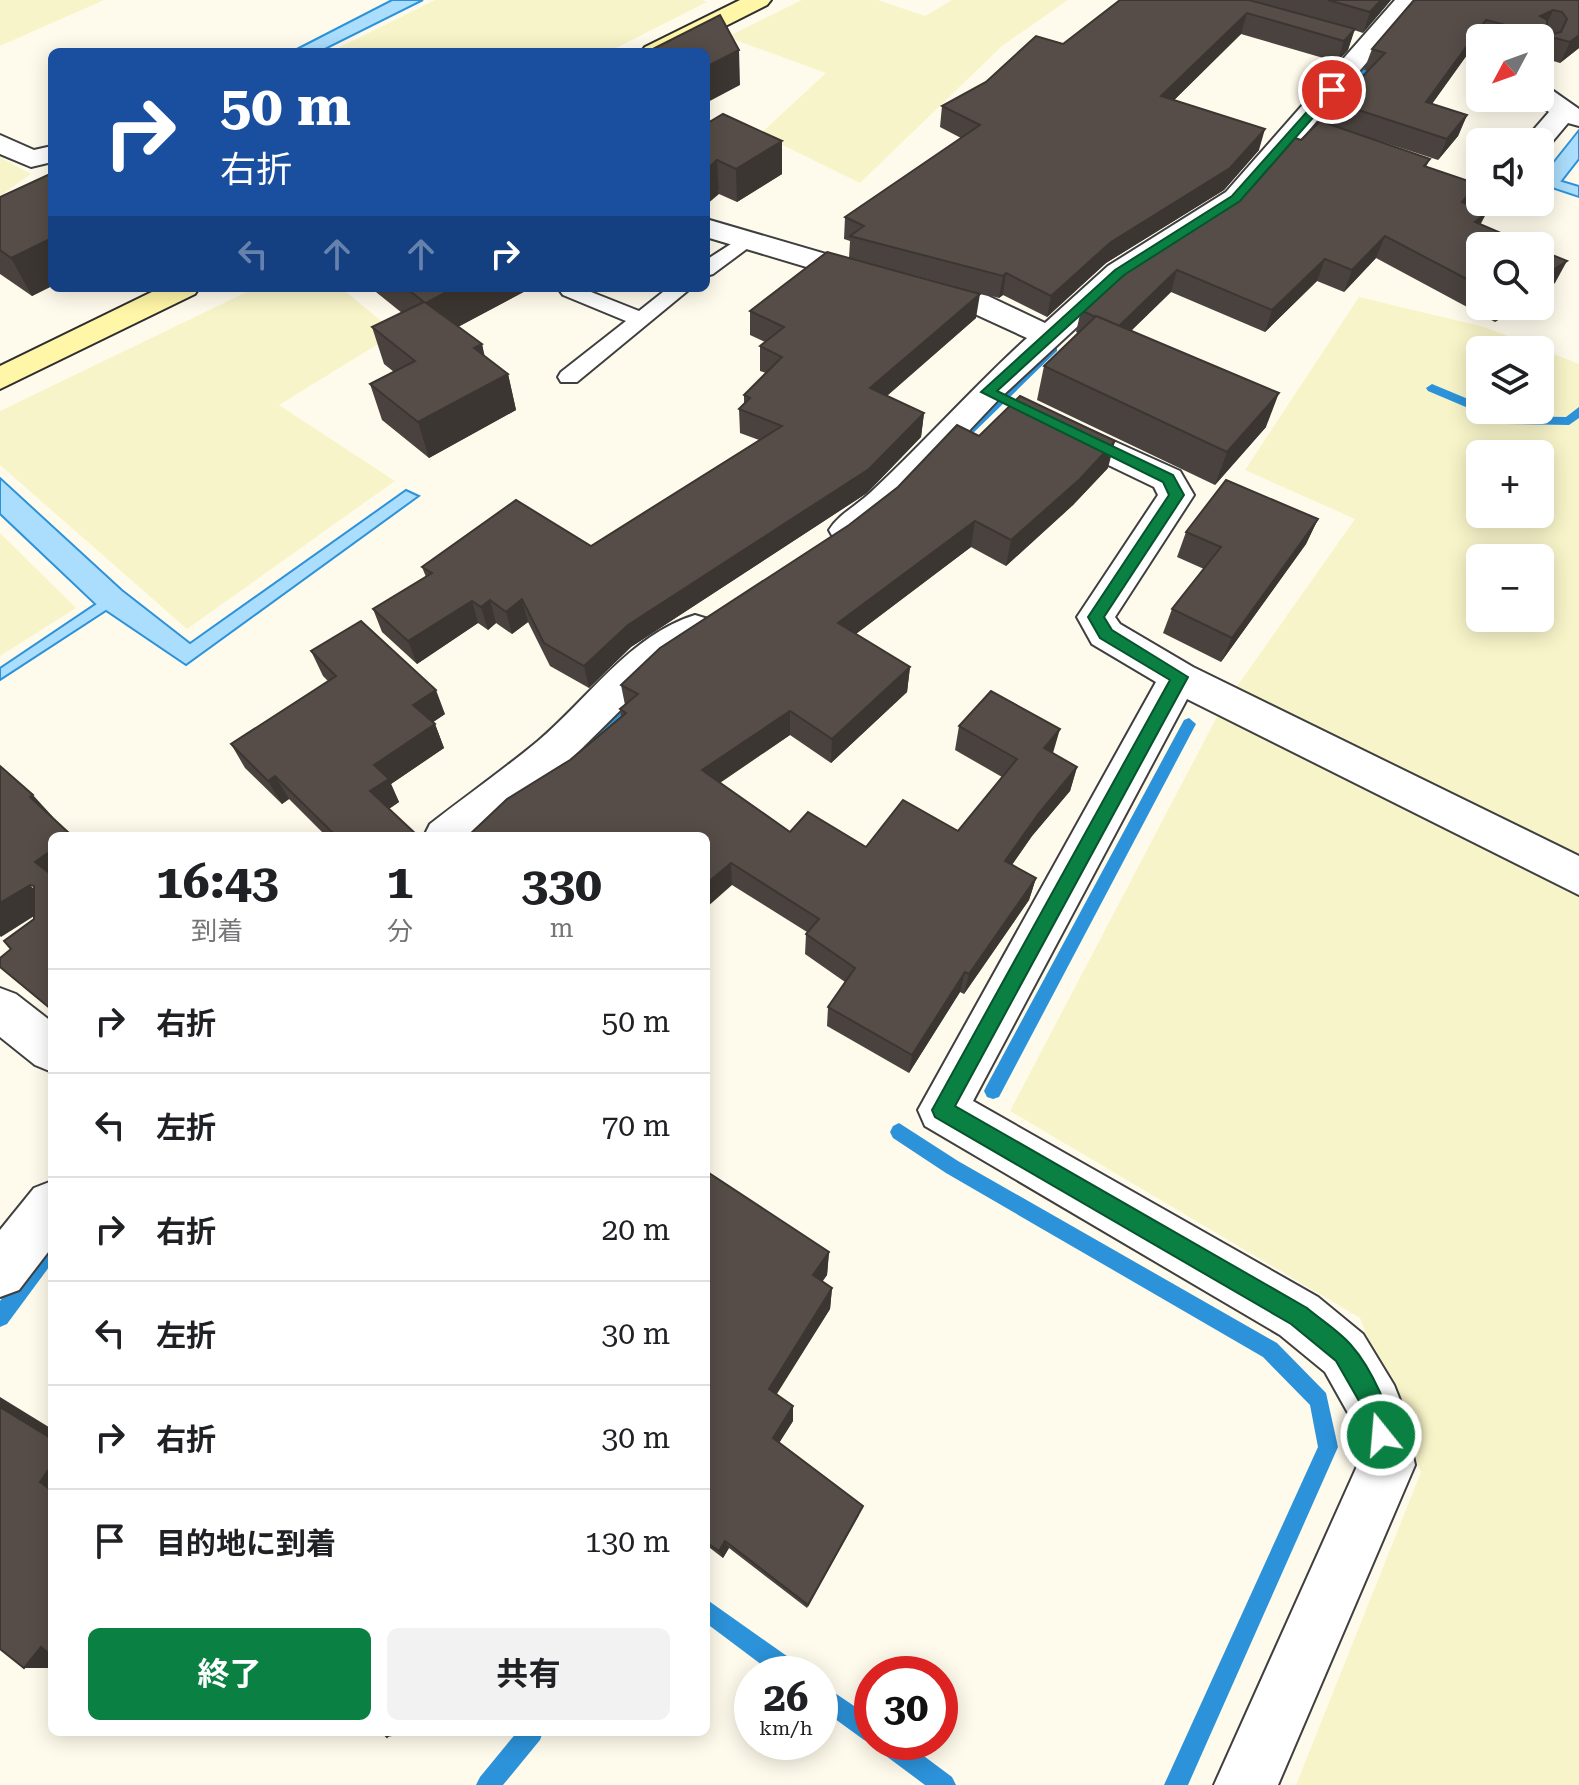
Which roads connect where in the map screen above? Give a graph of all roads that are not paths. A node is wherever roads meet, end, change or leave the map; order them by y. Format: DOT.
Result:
graph roads {
  1 [pos="759,0"];
  2 [pos="1408,0"];
  3 [pos="1336,36"];
  4 [pos="1367,44"];
  5 [pos="662,48"];
  6 [pos="1554,101"];
  7 [pos="1571,115"];
  8 [pos="1554,128"];
  9 [pos="0,143"];
  10 [pos="48,155"];
  11 [pos="710,229"];
  12 [pos="745,241"];
  13 [pos="710,267"];
  14 [pos="176,292"];
  15 [pos="572,292"];
  16 [pos="676,292"];
  17 [pos="640,319"];
  18 [pos="1048,336"];
  19 [pos="569,377"];
  20 [pos="0,379"];
  21 [pos="1011,404"];
  22 [pos="821,547"];
  23 [pos="724,610"];
  24 [pos="1179,677"];
  25 [pos="450,832"];
  26 [pos="1579,877"];
  27 [pos="0,1009"];
  28 [pos="48,1047"];
  29 [pos="48,1211"];
  30 [pos="0,1271"];
  31 [pos="1246,1785"];
  1 -- 5 [label="main road"];
  2 -- 4 [label="street"];
  3 -- 4 [label="street"];
  4 -- 18 [label="street"];
  6 -- 7 [label="street"];
  7 -- 8 [label="street"];
  9 -- 10 [label="street"];
  11 -- 12 [label="street"];
  12 -- 13 [label="lane"];
  12 -- 18 [label="street"];
  14 -- 20 [label="main road"];
  15 -- 17 [label="lane"];
  16 -- 17 [label="lane"];
  17 -- 19 [label="lane"];
  18 -- 21 [label="street"];
  21 -- 22 [label="street"];
  21 -- 24 [label="street"];
  23 -- 25 [label="street"];
  24 -- 26 [label="street"];
  24 -- 31 [label="street"];
  27 -- 28 [label="street"];
  29 -- 30 [label="street"];
}
